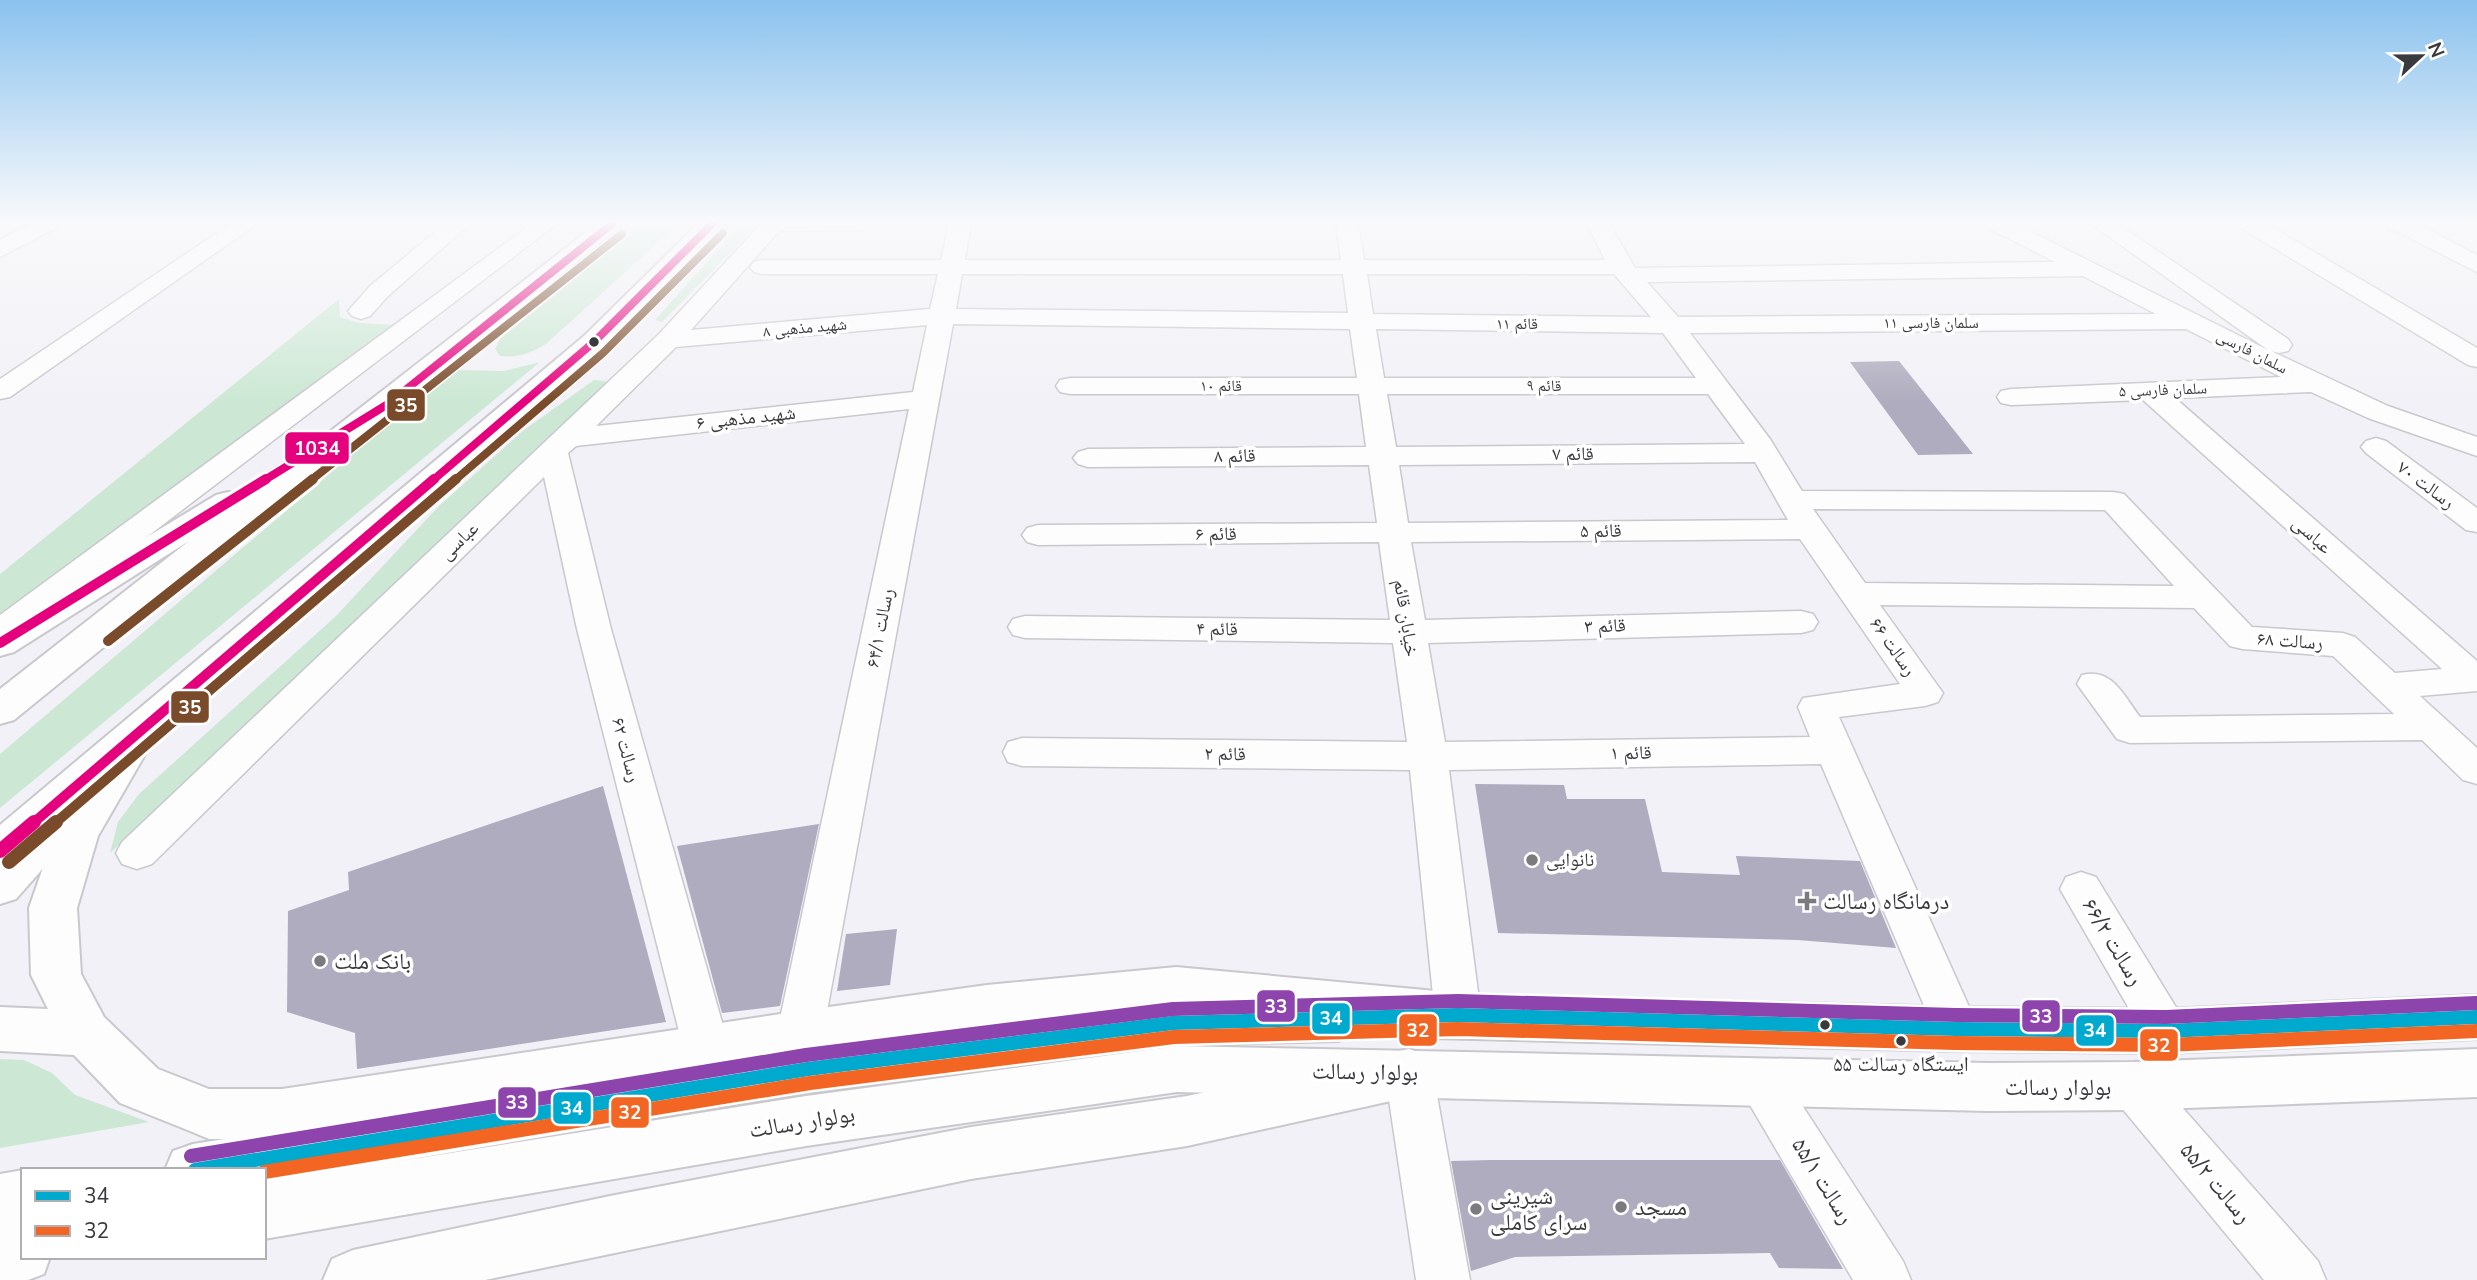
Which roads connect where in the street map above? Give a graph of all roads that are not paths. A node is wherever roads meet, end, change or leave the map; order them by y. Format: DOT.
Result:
graph roads {
  1 [pos="159,283"];
  2 [pos="389,283"];
  3 [pos="467,283"];
  4 [pos="539,283"];
  5 [pos="653,283"];
  6 [pos="720,283"];
  7 [pos="949,283"];
  8 [pos="1356,283"];
  9 [pos="1635,283"];
  10 [pos="2116,283"];
  11 [pos="2189,283"];
  12 [pos="2349,283"];
  13 [pos="361,311"];
  14 [pos="943,316"];
  15 [pos="1154,318"];
  16 [pos="2191,321"];
  17 [pos="1362,323"];
  18 [pos="1671,325"];
  19 [pos="668,340"];
  20 [pos="2477,359"];
  21 [pos="2316,384"];
  22 [pos="1371,385"];
  23 [pos="1070,386"];
  24 [pos="1716,386"];
  25 [pos="0,391"];
  26 [pos="2150,391"];
  27 [pos="2011,397"];
  28 [pos="926,399"];
  29 [pos="388,404"];
  30 [pos="2378,412"];
  31 [pos="2468,441"];
  32 [pos="559,444"];
  33 [pos="2376,447"];
  34 [pos="1764,453"];
  35 [pos="1382,455"];
  36 [pos="1088,458"];
  37 [pos="1792,500"];
  38 [pos="2477,523"];
  39 [pos="1809,529"];
  40 [pos="1393,533"];
  41 [pos="1038,535"];
  42 [pos="1854,594"];
  43 [pos="2202,597"];
  44 [pos="1801,622"];
  45 [pos="1025,627"];
  46 [pos="0,632"];
  47 [pos="1408,632"];
  48 [pos="0,643"];
  49 [pos="2476,679"];
  50 [pos="2095,684"];
  51 [pos="2387,685"];
  52 [pos="0,710"];
  53 [pos="2431,727"];
  54 [pos="132,741"];
  55 [pos="1835,750"];
  56 [pos="1022,752"];
  57 [pos="1428,756"];
  58 [pos="2477,770"];
  59 [pos="0,852"];
  60 [pos="137,853"];
  61 [pos="0,886"];
  62 [pos="2081,889"];
  63 [pos="1458,1015"];
  64 [pos="2477,1017"];
  65 [pos="0,1029"];
  66 [pos="1956,1029"];
  67 [pos="2166,1031"];
  68 [pos="86,1033"];
  69 [pos="800,1033"];
  70 [pos="706,1048"];
  71 [pos="1409,1073"];
  72 [pos="2470,1081"];
  73 [pos="1761,1083"];
  74 [pos="2133,1086"];
  75 [pos="205,1168"];
  76 [pos="21,1197"];
  77 [pos="0,1201"];
  78 [pos="266,1211"];
  79 [pos="21,1253"];
  80 [pos="0,1258"];
  81 [pos="353,1280"];
  82 [pos="1443,1280"];
  83 [pos="1884,1280"];
  84 [pos="2299,1280"];
  1 -- 25 [label="street"];
  2 -- 13 [label="street"];
  3 -- 46 [label="street"];
  4 -- 29 [label="main road"];
  5 -- 54 [label="main road"];
  6 -- 19 [label="street, عباسی"];
  7 -- 14 [label="street, رسالت ۶۴/۱"];
  8 -- 17 [label="street, خیابان قائم"];
  9 -- 18 [label="street, رسالت ۶۶"];
  10 -- 16 [label="street, سلمان فارسی"];
  11 -- 30 [label="street"];
  12 -- 20 [label="street"];
  14 -- 15 [label="street, شهید مذهبی ۸"];
  14 -- 19 [label="street, شهید مذهبی ۸"];
  14 -- 28 [label="street, رسالت ۶۴/۱"];
  15 -- 17 [label="street, قائم ۱۱"];
  16 -- 18 [label="street, سلمان فارسی ۱۱"];
  16 -- 21 [label="street, سلمان فارسی"];
  17 -- 18 [label="street, قائم ۱۱"];
  17 -- 22 [label="street, خیابان قائم"];
  18 -- 24 [label="street, رسالت ۶۶"];
  19 -- 32 [label="street, عباسی"];
  21 -- 26 [label="street, سلمان فارسی ۵"];
  21 -- 30 [label="street, سلمان فارسی"];
  22 -- 23 [label="street, قائم ۱۰"];
  22 -- 24 [label="street, قائم ۹"];
  22 -- 35 [label="street, خیابان قائم"];
  24 -- 34 [label="street, رسالت ۶۶"];
  26 -- 27 [label="street, سلمان فارسی ۵"];
  26 -- 49 [label="street, عباسی"];
  28 -- 32 [label="street, شهید مذهبی ۶"];
  28 -- 69 [label="street, رسالت ۶۴/۱"];
  29 -- 48 [label="main road"];
  29 -- 52 [label="main road"];
  30 -- 31 [label="street, سلمان فارسی"];
  32 -- 60 [label="street, عباسی"];
  32 -- 70 [label="street, رسالت ۶۲"];
  33 -- 38 [label="street, رسالت ۷۰"];
  34 -- 35 [label="street, قائم ۷"];
  34 -- 37 [label="street, رسالت ۶۶"];
  35 -- 36 [label="street, قائم ۸"];
  35 -- 40 [label="street, خیابان قائم"];
  37 -- 39 [label="street, رسالت ۶۶"];
  37 -- 43 [label="street, رسالت ۶۸"];
  39 -- 40 [label="street, قائم ۵"];
  39 -- 42 [label="street, رسالت ۶۶"];
  40 -- 41 [label="street, قائم ۶"];
  40 -- 47 [label="street, خیابان قائم"];
  42 -- 43 [label="street"];
  42 -- 55 [label="street, رسالت ۶۶"];
  43 -- 51 [label="street, رسالت ۶۸"];
  44 -- 47 [label="street, قائم ۳"];
  45 -- 47 [label="street, قائم ۴"];
  47 -- 57 [label="street, خیابان قائم"];
  49 -- 51 [label="street"];
  50 -- 53 [label="street"];
  51 -- 53 [label="street, رسالت ۶۸"];
  53 -- 58 [label="street, رسالت ۶۸"];
  54 -- 59 [label="main road"];
  54 -- 61 [label="main road"];
  54 -- 68 [label="main road"];
  55 -- 57 [label="street, قائم ۱"];
  55 -- 66 [label="street, رسالت ۶۶"];
  56 -- 57 [label="street, قائم ۲"];
  57 -- 63 [label="street, خیابان قائم"];
  62 -- 67 [label="street, رسالت ۶۶/۲"];
  63 -- 66 [label="main road"];
  63 -- 69 [label="main road"];
  63 -- 75 [label="main road"];
  64 -- 67 [label="main road"];
  65 -- 68 [label="main road"];
  66 -- 67 [label="main road"];
  68 -- 70 [label="main road"];
  69 -- 70 [label="main road"];
  71 -- 73 [label="main road, بولوار رسالت"];
  71 -- 78 [label="main road, بولوار رسالت"];
  71 -- 81 [label="main road"];
  71 -- 82 [label="street"];
  72 -- 74 [label="main road, بولوار رسالت"];
  73 -- 74 [label="main road, بولوار رسالت"];
  73 -- 83 [label="street, رسالت ۵۵/۱"];
  74 -- 84 [label="street, رسالت ۵۵/۲"];
  76 -- 77 [label="main road"];
  79 -- 80 [label="main road"];
}
